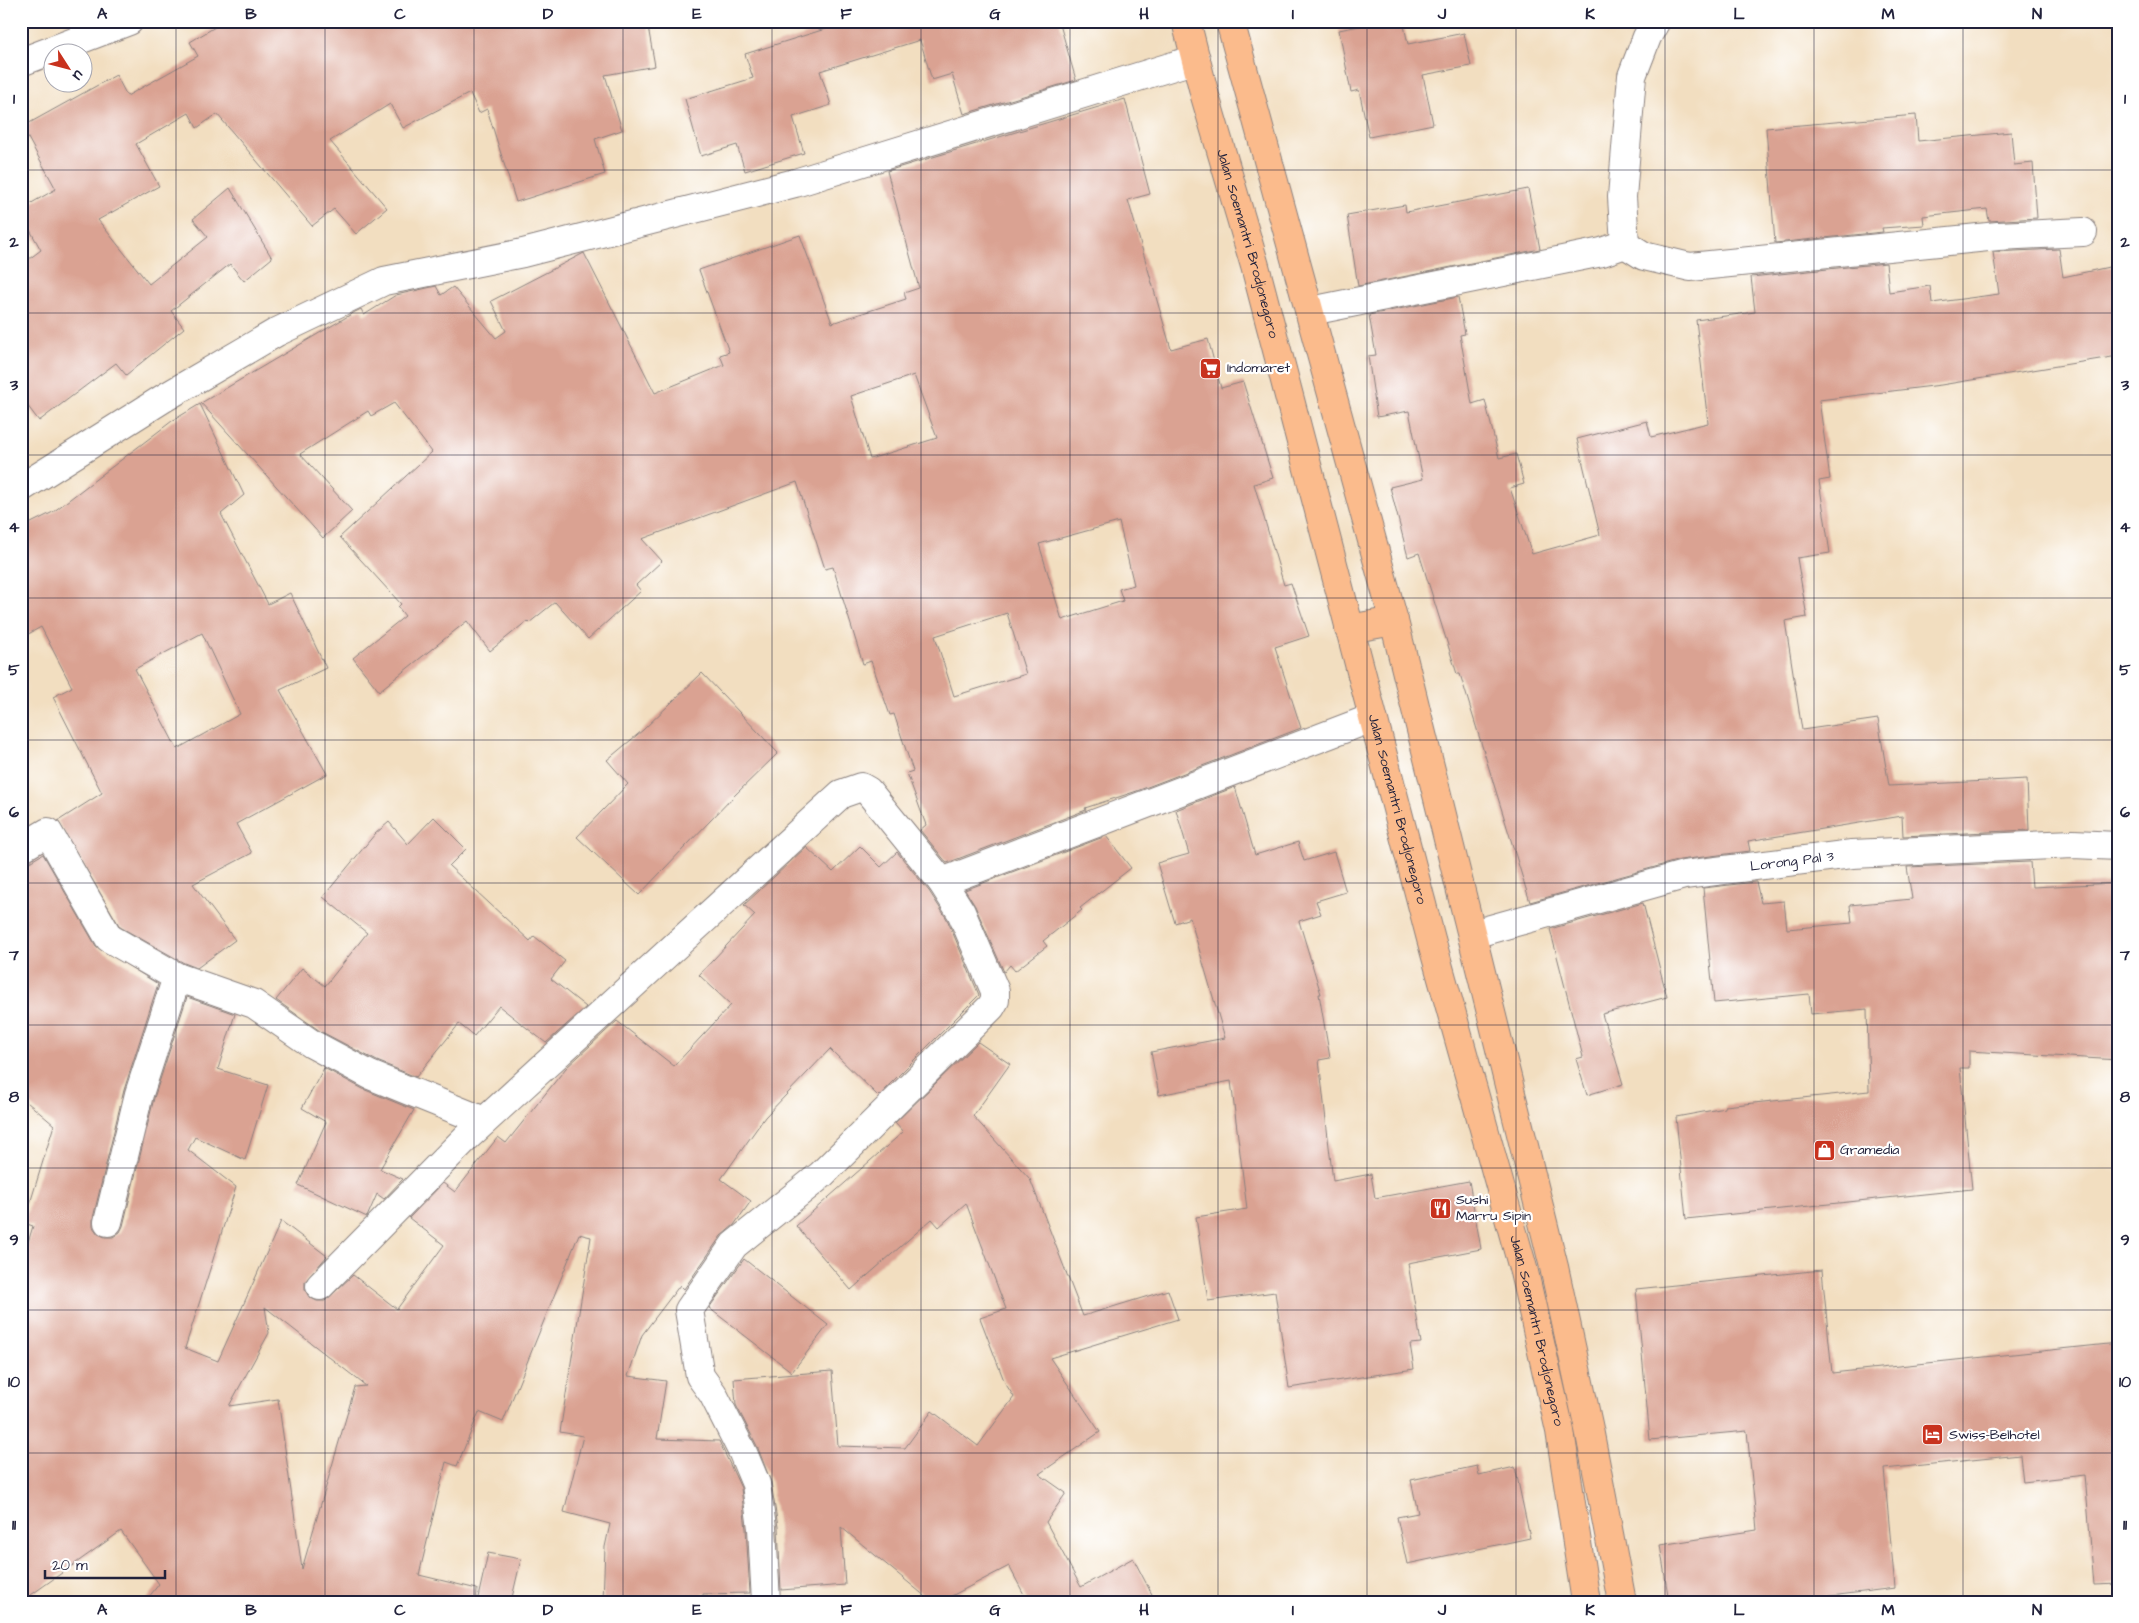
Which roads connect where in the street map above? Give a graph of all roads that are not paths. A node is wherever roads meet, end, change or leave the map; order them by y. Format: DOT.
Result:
graph roads {
  1 [pos="130,21"];
  2 [pos="1186,21"];
  3 [pos="1230,21"];
  4 [pos="1656,21"];
  5 [pos="1196,59"];
  6 [pos="21,62"];
  7 [pos="2082,232"];
  8 [pos="1625,244"];
  9 [pos="1311,311"];
  10 [pos="21,488"];
  11 [pos="1394,621"];
  12 [pos="1349,629"];
  13 [pos="1372,718"];
  14 [pos="2118,846"];
  15 [pos="21,848"];
  16 [pos="942,882"];
  17 [pos="1473,934"];
  18 [pos="177,977"];
  19 [pos="484,1121"];
  20 [pos="108,1222"];
  21 [pos="320,1286"];
  22 [pos="766,1602"];
  23 [pos="1586,1602"];
  24 [pos="1622,1602"];
  1 -- 6 [label="street"];
  2 -- 5 [label="main road, Jalan Soemantri Brodjonegoro"];
  3 -- 9 [label="main road"];
  4 -- 8 [label="street"];
  5 -- 10 [label="street"];
  5 -- 12 [label="main road, Jalan Soemantri Brodjonegoro"];
  7 -- 8 [label="street"];
  8 -- 9 [label="street"];
  9 -- 11 [label="main road"];
  11 -- 12 [label="main road"];
  11 -- 17 [label="main road"];
  12 -- 13 [label="main road, Jalan Soemantri Brodjonegoro"];
  13 -- 16 [label="street"];
  13 -- 23 [label="main road, Jalan Soemantri Brodjonegoro"];
  14 -- 17 [label="street, Lorong Pal 3"];
  15 -- 18 [label="street"];
  16 -- 19 [label="street"];
  16 -- 22 [label="street"];
  17 -- 24 [label="main road"];
  18 -- 19 [label="street"];
  18 -- 20 [label="street"];
  19 -- 21 [label="street"];
}
